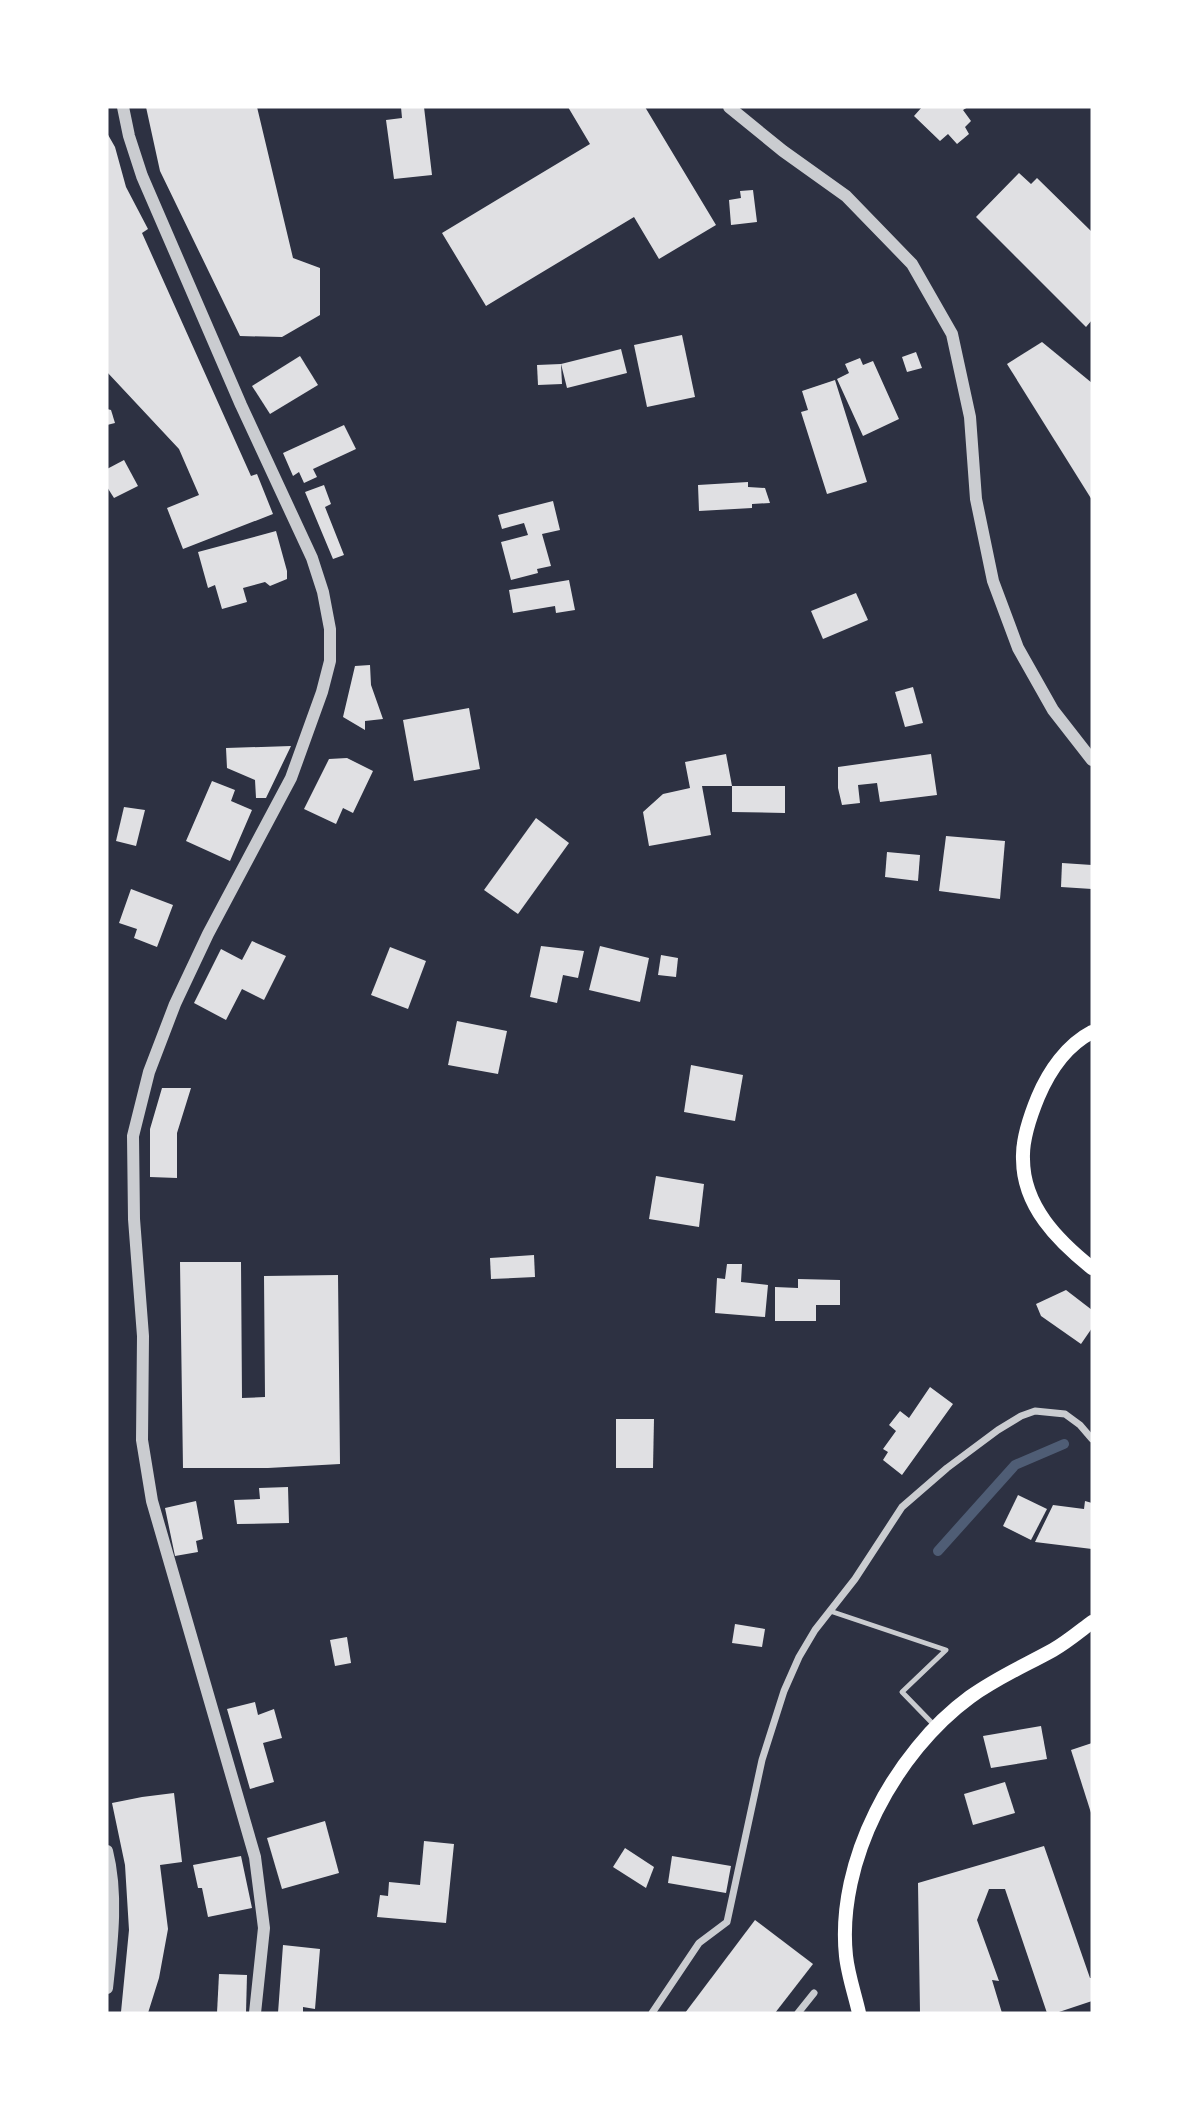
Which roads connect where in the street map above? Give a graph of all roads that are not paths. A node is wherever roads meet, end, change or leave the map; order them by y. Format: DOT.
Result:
graph roads {
  1 [pos="123,107"];
  2 [pos="729,107"];
  3 [pos="1092,760"];
  4 [pos="1092,1032"];
  5 [pos="1071,1251"];
  6 [pos="1092,1258"];
  7 [pos="1092,1268"];
  8 [pos="1092,1438"];
  9 [pos="830,1611"];
  10 [pos="1092,1622"];
  11 [pos="936,1727"];
  12 [pos="107,1851"];
  13 [pos="107,1988"];
  14 [pos="814,1993"];
  15 [pos="255,2013"];
  16 [pos="652,2013"];
  17 [pos="798,2013"];
  18 [pos="859,2013"];
  1 -- 15 [label="street"];
  2 -- 3 [label="street"];
  4 -- 5 [label="main road"];
  5 -- 6 [label="main road"];
  5 -- 7 [label="main road"];
  8 -- 9 [label="street"];
  9 -- 11 [label="lane"];
  9 -- 16 [label="street"];
  10 -- 11 [label="main road"];
  11 -- 18 [label="main road"];
  12 -- 13 [label="street"];
  14 -- 17 [label="street"];
}
